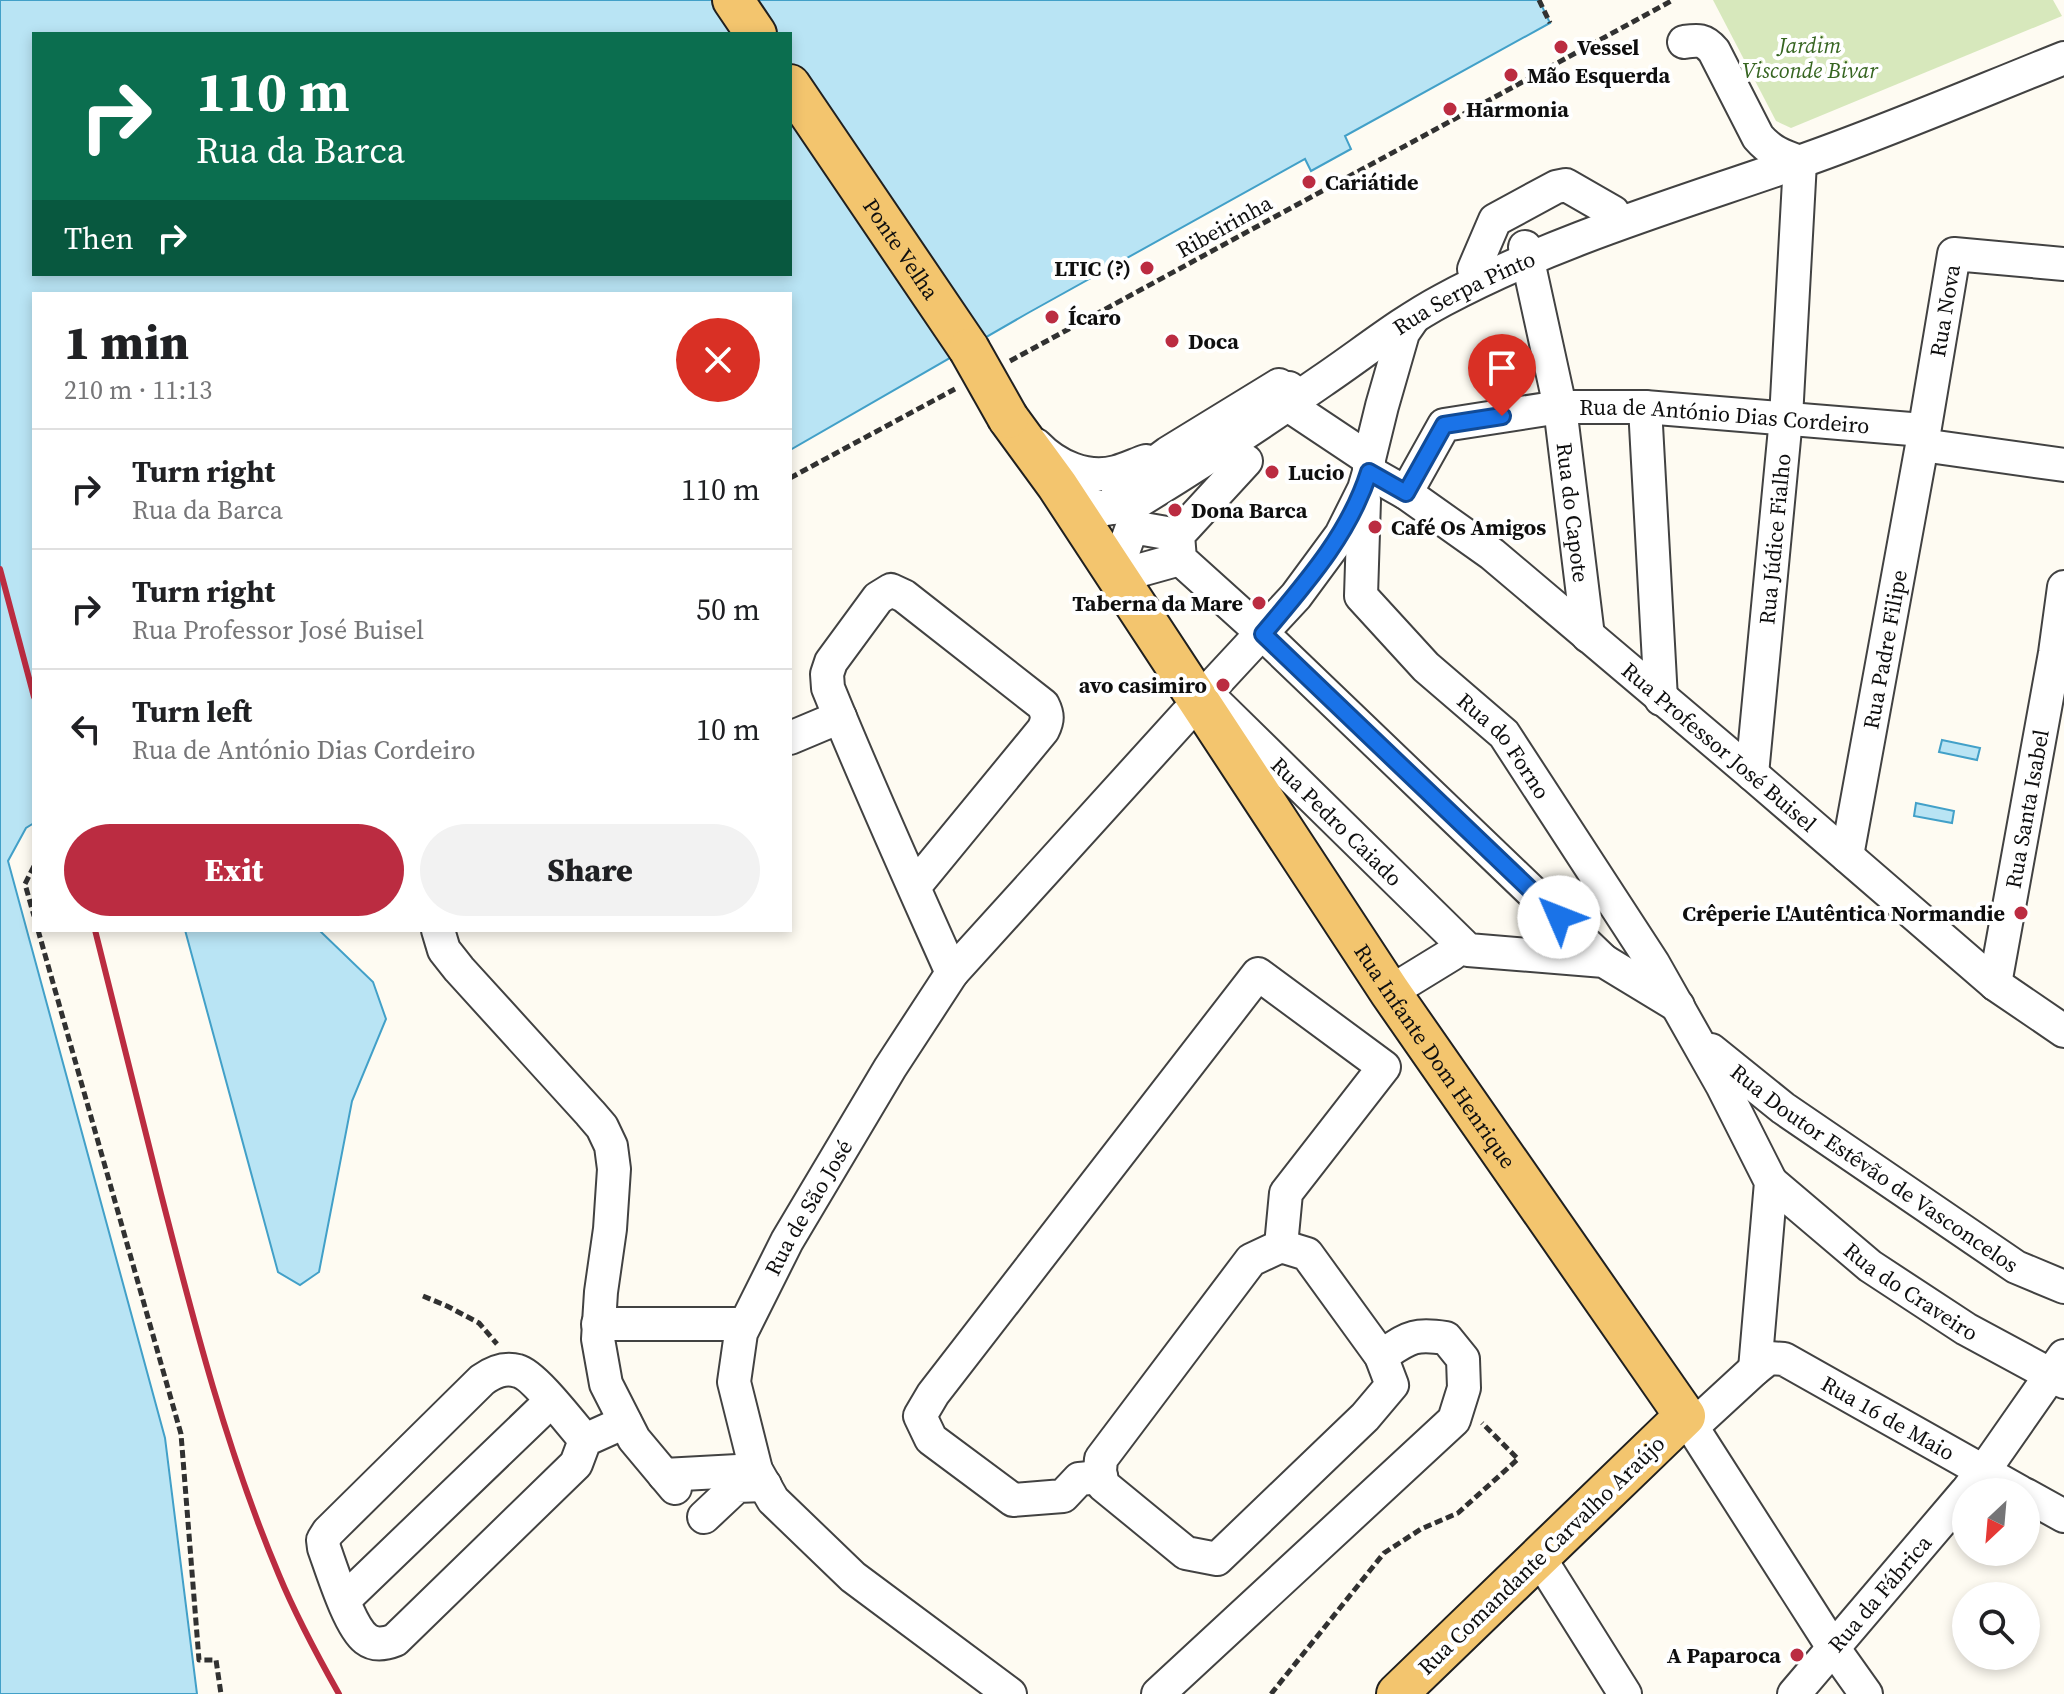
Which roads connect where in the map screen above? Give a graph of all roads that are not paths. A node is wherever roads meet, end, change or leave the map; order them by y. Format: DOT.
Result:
graph roads {
  1 [pos="733,0"];
  2 [pos="755,32"];
  3 [pos="1684,42"];
  4 [pos="2064,58"];
  5 [pos="792,88"];
  6 [pos="1800,162"];
  7 [pos="1613,212"];
  8 [pos="1526,253"];
  9 [pos="2064,264"];
  10 [pos="1474,269"];
  11 [pos="1412,320"];
  12 [pos="1362,353"];
  13 [pos="1316,363"];
  14 [pos="1288,405"];
  15 [pos="1382,406"];
  16 [pos="1560,407"];
  17 [pos="1645,407"];
  18 [pos="1010,416"];
  19 [pos="1786,418"];
  20 [pos="1923,437"];
  21 [pos="1168,453"];
  22 [pos="1246,461"];
  23 [pos="2064,465"];
  24 [pos="1367,473"];
  25 [pos="1057,485"];
  26 [pos="1406,493"];
  27 [pos="1113,507"];
  28 [pos="1179,547"];
  29 [pos="1123,581"];
  30 [pos="2064,587"];
  31 [pos="1263,634"];
  32 [pos="1588,636"];
  33 [pos="2060,654"];
  34 [pos="1661,699"];
  35 [pos="1196,704"];
  36 [pos="840,717"];
  37 [pos="792,737"];
  38 [pos="1752,774"];
  39 [pos="1847,856"];
  40 [pos="914,887"];
  41 [pos="439,932"];
  42 [pos="1460,952"];
  43 [pos="1604,961"];
  44 [pos="952,973"];
  45 [pos="1995,984"];
  46 [pos="1390,992"];
  47 [pos="1678,1006"];
  48 [pos="2064,1031"];
  49 [pos="1694,1035"];
  50 [pos="1771,1182"];
  51 [pos="1282,1235"];
  52 [pos="2064,1287"];
  53 [pos="598,1324"];
  54 [pos="745,1324"];
  55 [pos="1393,1348"];
  56 [pos="1755,1369"];
  57 [pos="2060,1371"];
  58 [pos="551,1401"];
  59 [pos="625,1422"];
  60 [pos="1689,1422"];
  61 [pos="585,1440"];
  62 [pos="760,1477"];
  63 [pos="1101,1477"];
  64 [pos="1962,1478"];
  65 [pos="1977,1478"];
  66 [pos="2040,1503"];
  67 [pos="1952,1509"];
  68 [pos="2064,1516"];
  69 [pos="704,1517"];
  70 [pos="1539,1557"];
  71 [pos="344,1600"];
  72 [pos="1834,1649"];
  73 [pos="1401,1693"];
  74 [pos="1010,1694"];
  75 [pos="1158,1694"];
  76 [pos="1625,1694"];
  77 [pos="1794,1694"];
  78 [pos="1866,1694"];
  1 -- 2 [label="main road"];
  3 -- 6 [label="street"];
  4 -- 6 [label="street, Rua Serpa Pinto"];
  5 -- 18 [label="main road, Ponte Velha, bridge"];
  6 -- 7 [label="street, Rua Serpa Pinto"];
  6 -- 8 [label="street, Rua Serpa Pinto"];
  6 -- 19 [label="street, Rua Júdice Fialho"];
  7 -- 8 [label="street, Rua Serpa Pinto"];
  7 -- 10 [label="street"];
  8 -- 10 [label="street, Rua Serpa Pinto"];
  8 -- 11 [label="street, Rua Serpa Pinto"];
  8 -- 16 [label="street, Rua do Capote"];
  9 -- 20 [label="street, Rua Nova"];
  10 -- 13 [label="street, Rua Serpa Pinto"];
  11 -- 12 [label="street, Rua Serpa Pinto"];
  11 -- 15 [label="street"];
  12 -- 13 [label="street"];
  12 -- 14 [label="street, Rua Serpa Pinto"];
  12 -- 15 [label="street"];
  13 -- 14 [label="street"];
  13 -- 21 [label="street, Rua Serpa Pinto"];
  14 -- 24 [label="street, Rua Professor José Buisel"];
  14 -- 27 [label="street, Rua Serpa Pinto"];
  15 -- 24 [label="street"];
  16 -- 17 [label="street, Rua de António Dias Cordeiro"];
  16 -- 26 [label="street, Rua de António Dias Cordeiro"];
  16 -- 32 [label="street, Rua do Capote"];
  17 -- 19 [label="street, Rua de António Dias Cordeiro"];
  17 -- 34 [label="street"];
  18 -- 21 [label="street"];
  18 -- 25 [label="main road, Rua Infante Dom Henrique"];
  19 -- 20 [label="street, Rua de António Dias Cordeiro"];
  19 -- 38 [label="street, Rua Júdice Fialho"];
  20 -- 23 [label="street, Rua de António Dias Cordeiro"];
  20 -- 39 [label="street, Rua Padre Filipe"];
  21 -- 27 [label="street"];
  22 -- 28 [label="street"];
  24 -- 26 [label="street, Rua Professor José Buisel"];
  24 -- 31 [label="street, Rua de São José"];
  24 -- 47 [label="street, Rua do Forno"];
  25 -- 27 [label="street"];
  25 -- 29 [label="main road, Rua Infante Dom Henrique"];
  26 -- 32 [label="street, Rua Professor José Buisel"];
  27 -- 29 [label="street"];
  28 -- 29 [label="street"];
  28 -- 29 [label="street"];
  28 -- 31 [label="street"];
  29 -- 46 [label="main road, Rua Infante Dom Henrique"];
  30 -- 33 [label="street, Rua Santa Isabel"];
  31 -- 35 [label="street, Rua de São José"];
  31 -- 43 [label="street"];
  32 -- 34 [label="street, Rua Professor José Buisel"];
  33 -- 45 [label="street, Rua Santa Isabel"];
  34 -- 38 [label="street, Rua Professor José Buisel"];
  35 -- 42 [label="street, Rua Pedro Caiado"];
  35 -- 44 [label="street, Rua de São José"];
  36 -- 37 [label="street"];
  36 -- 40 [label="street"];
  36 -- 40 [label="street"];
  38 -- 39 [label="street, Rua Professor José Buisel"];
  39 -- 45 [label="street, Rua Professor José Buisel"];
  40 -- 44 [label="street"];
  41 -- 53 [label="street"];
  42 -- 43 [label="street"];
  42 -- 46 [label="street"];
  43 -- 47 [label="street"];
  44 -- 54 [label="street, Rua de São José"];
  45 -- 48 [label="street, Rua Professor José Buisel"];
  46 -- 60 [label="main road, Rua Infante Dom Henrique"];
  47 -- 49 [label="street, Rua do Forno"];
  49 -- 50 [label="street, Rua do Forno"];
  49 -- 52 [label="street, Rua Doutor Estêvão de Vasconcelos"];
  50 -- 56 [label="street"];
  50 -- 57 [label="street, Rua do Craveiro"];
  51 -- 63 [label="street"];
  53 -- 54 [label="street"];
  53 -- 59 [label="street"];
  54 -- 62 [label="street, Rua de São José"];
  55 -- 63 [label="street"];
  55 -- 63 [label="street"];
  55 -- 75 [label="street"];
  56 -- 60 [label="street"];
  56 -- 64 [label="street, Rua 16 de Maio"];
  57 -- 65 [label="street, Rua da Fábrica"];
  58 -- 61 [label="street"];
  58 -- 71 [label="street"];
  58 -- 71 [label="street"];
  59 -- 61 [label="street"];
  59 -- 62 [label="street"];
  60 -- 70 [label="main road, Rua Comandante Carvalho Araújo"];
  60 -- 72 [label="street, Rua Infante Dom Henrique"];
  61 -- 71 [label="street"];
  62 -- 69 [label="street"];
  62 -- 74 [label="street, Rua de São José"];
  66 -- 68 [label="street"];
  67 -- 72 [label="street, Rua da Fábrica"];
  70 -- 73 [label="main road, Rua Comandante Carvalho Araújo"];
  70 -- 76 [label="street"];
  72 -- 77 [label="street, Rua da Fábrica"];
  72 -- 78 [label="street, Rua Infante Dom Henrique"];
}
